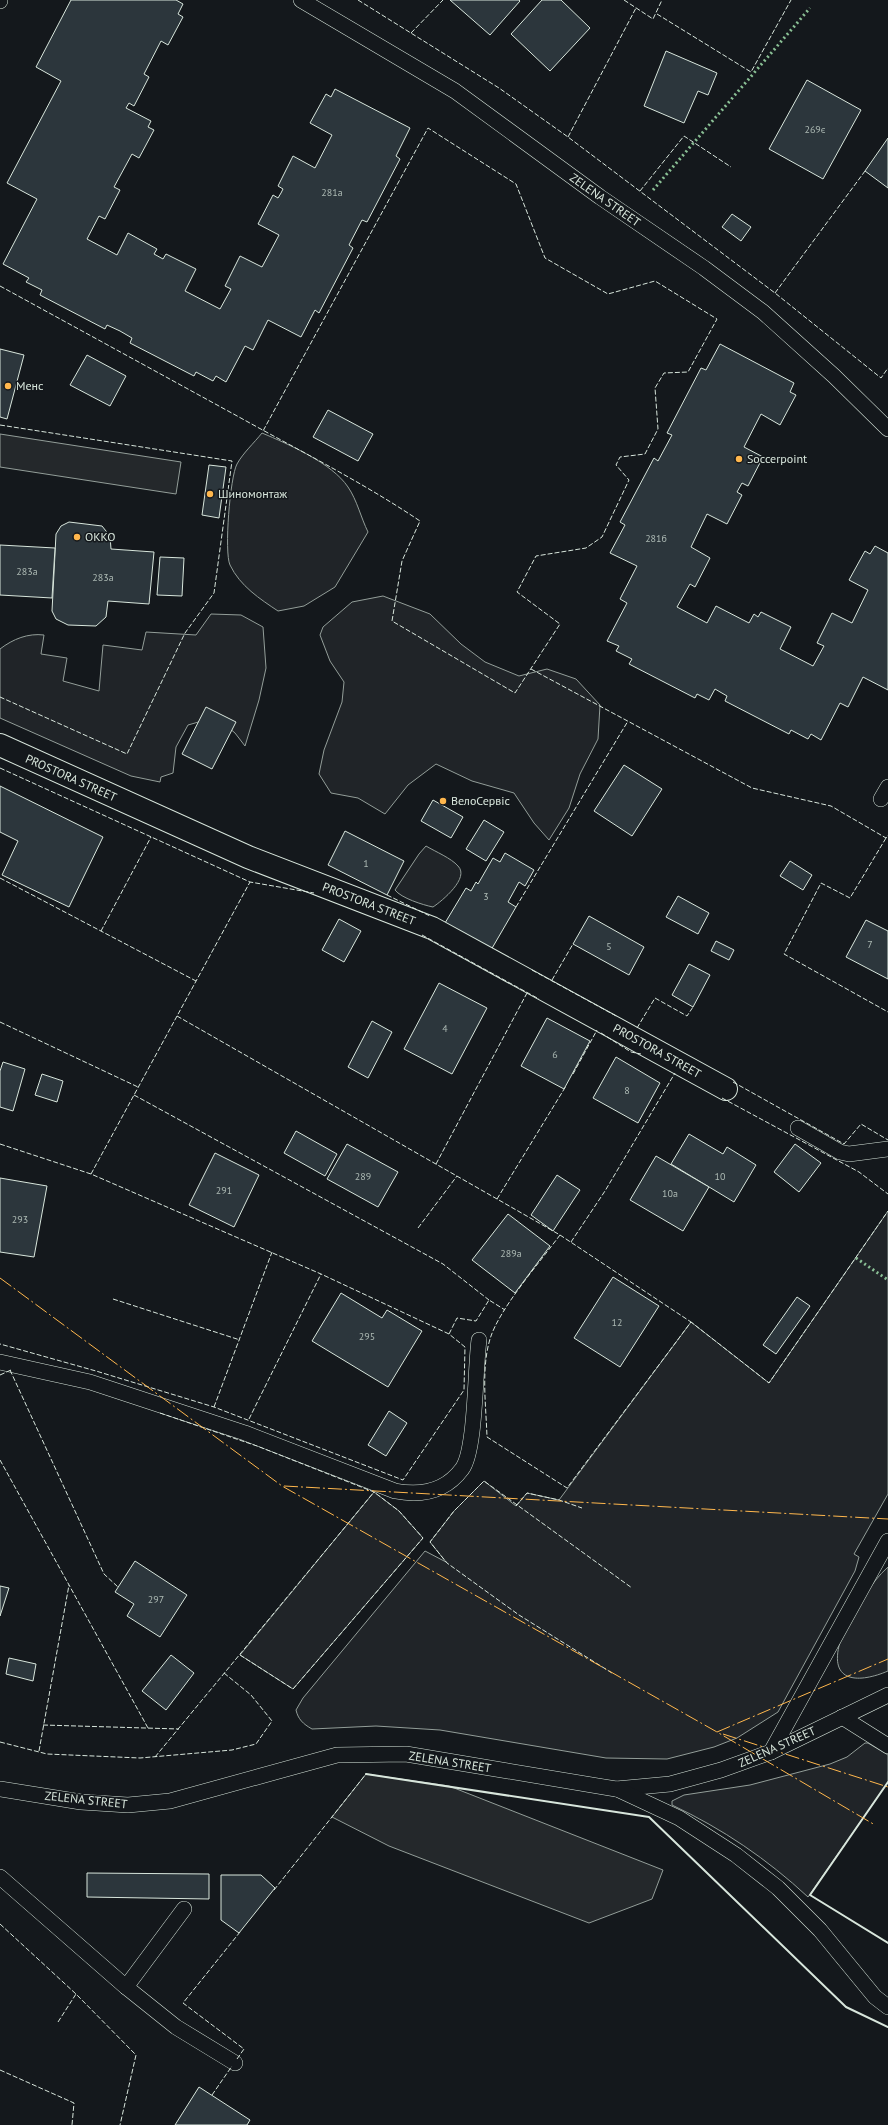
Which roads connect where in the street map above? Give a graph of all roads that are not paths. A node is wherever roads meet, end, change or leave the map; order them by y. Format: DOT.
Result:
graph roads {
  1 [pos="301,0"];
  2 [pos="888,429"];
  3 [pos="0,745"];
  4 [pos="726,1089"];
  5 [pos="798,1128"];
  6 [pos="888,1148"];
  7 [pos="479,1340"];
  8 [pos="0,1362"];
  9 [pos="888,1541"];
  10 [pos="888,1695"];
  11 [pos="842,1717"];
  12 [pos="888,1746"];
  13 [pos="771,1752"];
  14 [pos="0,1789"];
  15 [pos="616,1789"];
  16 [pos="0,1876"];
  17 [pos="184,1909"];
  18 [pos="126,1987"];
  19 [pos="888,2007"];
  20 [pos="234,2063"];
  1 -- 2 [label="lane, ZELENA STREET"];
  3 -- 4 [label="street, PROSTORA STREET"];
  5 -- 6 [label="lane"];
  7 -- 8 [label="lane"];
  9 -- 13 [label="lane"];
  10 -- 11 [label="lane, ZELENA STREET"];
  11 -- 12 [label="lane"];
  11 -- 13 [label="lane, ZELENA STREET"];
  13 -- 15 [label="lane, ZELENA STREET"];
  14 -- 15 [label="lane, ZELENA STREET"];
  15 -- 19 [label="lane"];
  16 -- 18 [label="lane"];
  17 -- 18 [label="lane"];
  18 -- 20 [label="lane"];
}
